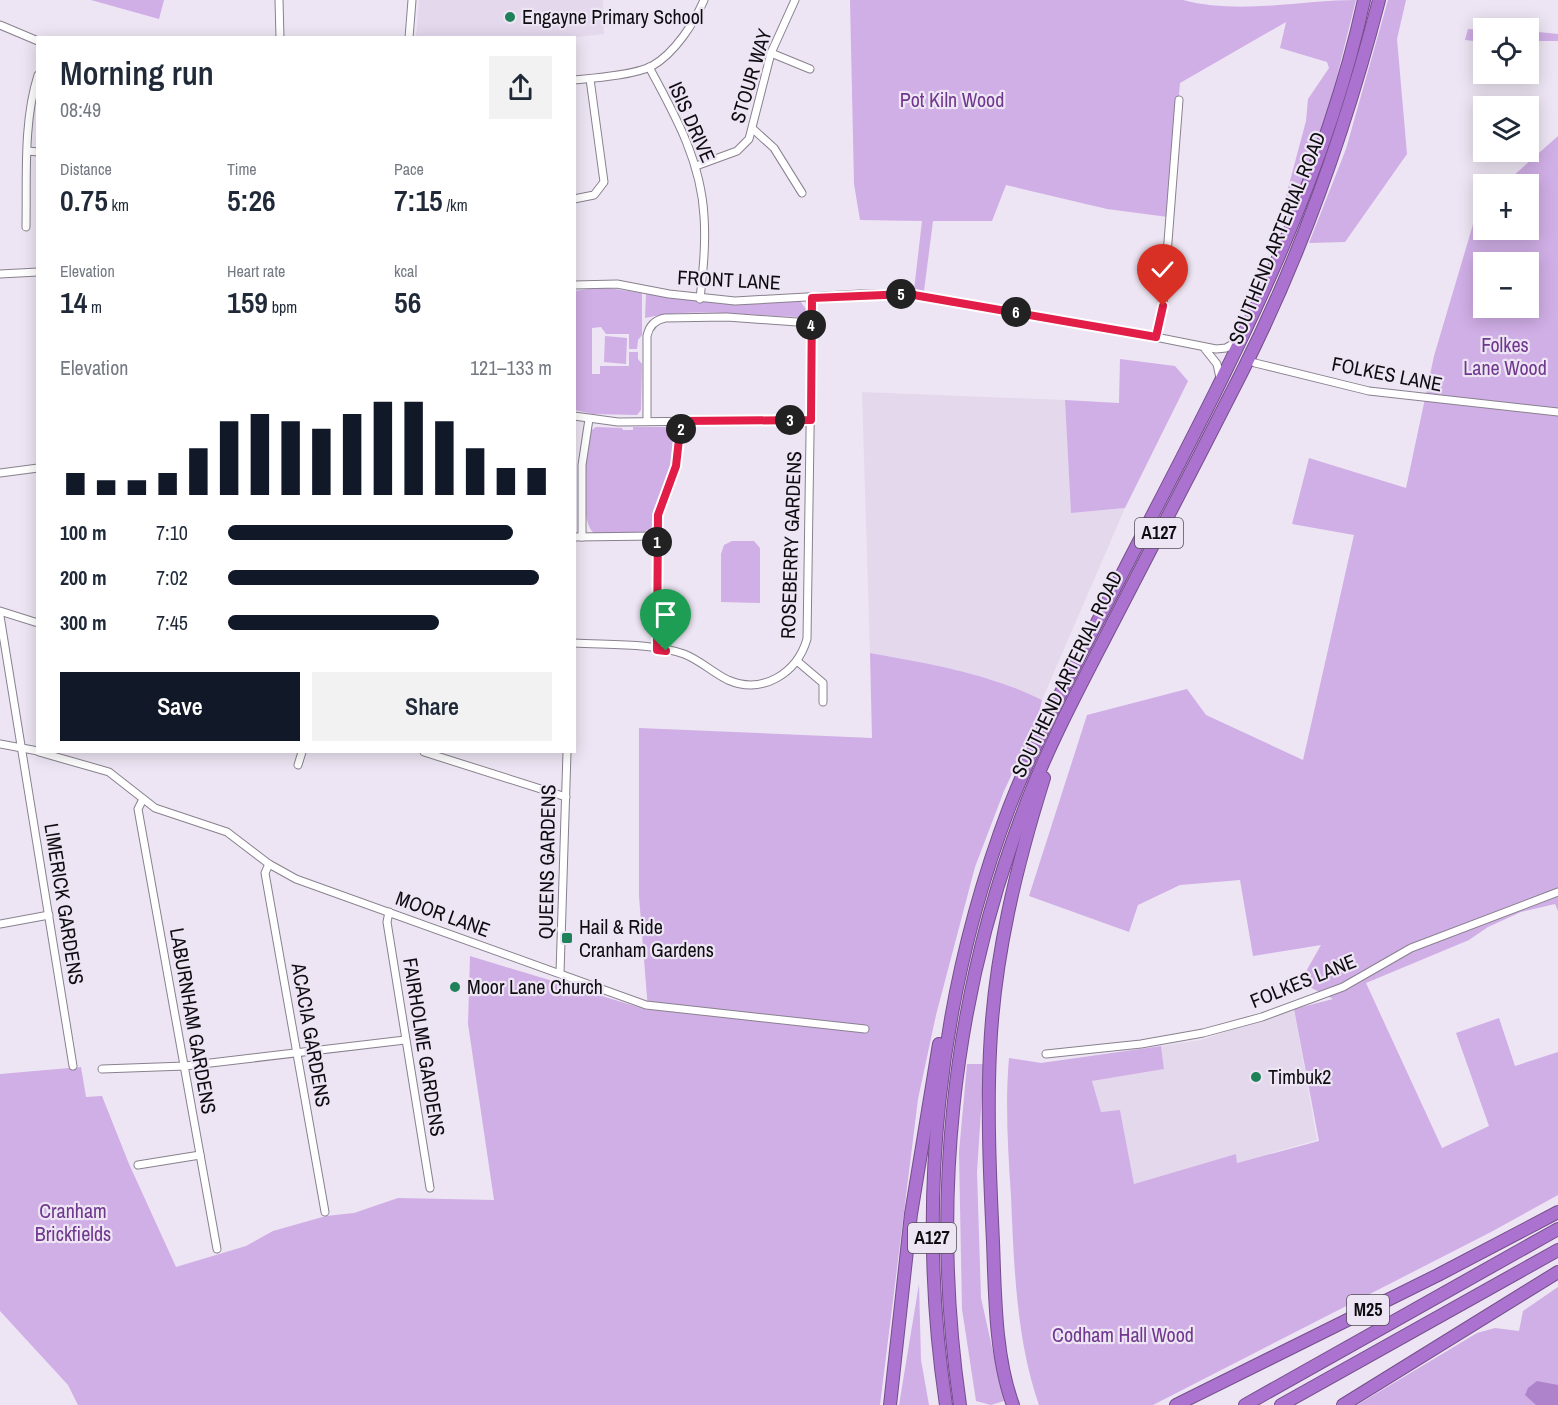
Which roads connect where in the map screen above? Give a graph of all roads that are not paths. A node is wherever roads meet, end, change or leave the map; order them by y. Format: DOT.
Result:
graph roads {
  1 [pos="279,0"];
  2 [pos="412,0"];
  3 [pos="704,0"];
  4 [pos="795,0"];
  5 [pos="1364,0"];
  6 [pos="1379,0"];
  7 [pos="0,25"];
  8 [pos="280,36"];
  9 [pos="409,36"];
  10 [pos="36,40"];
  11 [pos="771,53"];
  12 [pos="649,67"];
  13 [pos="810,69"];
  14 [pos="590,79"];
  15 [pos="576,80"];
  16 [pos="36,81"];
  17 [pos="1179,100"];
  18 [pos="753,129"];
  19 [pos="28,151"];
  20 [pos="36,152"];
  21 [pos="696,166"];
  22 [pos="802,193"];
  23 [pos="576,199"];
  24 [pos="26,226"];
  25 [pos="36,272"];
  26 [pos="0,274"];
  27 [pos="576,285"];
  28 [pos="812,298"];
  29 [pos="700,299"];
  30 [pos="811,323"];
  31 [pos="1247,328"];
  32 [pos="1156,337"];
  33 [pos="1203,347"];
  34 [pos="1248,359"];
  35 [pos="1219,386"];
  36 [pos="1558,412"];
  37 [pos="576,416"];
  38 [pos="589,419"];
  39 [pos="811,420"];
  40 [pos="647,421"];
  41 [pos="681,421"];
  42 [pos="36,468"];
  43 [pos="0,473"];
  44 [pos="657,536"];
  45 [pos="578,537"];
  46 [pos="0,611"];
  47 [pos="0,616"];
  48 [pos="36,622"];
  49 [pos="576,643"];
  50 [pos="657,650"];
  51 [pos="797,661"];
  52 [pos="823,702"];
  53 [pos="1070,707"];
  54 [pos="0,744"];
  55 [pos="22,748"];
  56 [pos="36,751"];
  57 [pos="45,753"];
  58 [pos="302,753"];
  59 [pos="427,753"];
  60 [pos="567,753"];
  61 [pos="298,765"];
  62 [pos="566,796"];
  63 [pos="143,799"];
  64 [pos="1009,809"];
  65 [pos="269,864"];
  66 [pos="1558,892"];
  67 [pos="389,912"];
  68 [pos="49,915"];
  69 [pos="0,924"];
  70 [pos="560,974"];
  71 [pos="865,1029"];
  72 [pos="405,1040"];
  73 [pos="298,1053"];
  74 [pos="1046,1054"];
  75 [pos="73,1066"];
  76 [pos="185,1066"];
  77 [pos="102,1070"];
  78 [pos="200,1155"];
  79 [pos="138,1165"];
  80 [pos="430,1188"];
  81 [pos="325,1212"];
  82 [pos="1558,1212"];
  83 [pos="1558,1229"];
  84 [pos="217,1249"];
  85 [pos="1558,1250"];
  86 [pos="1558,1272"];
  87 [pos="890,1405"];
  88 [pos="946,1405"];
  89 [pos="960,1405"];
  90 [pos="1013,1405"];
  91 [pos="1176,1405"];
  92 [pos="1245,1405"];
  93 [pos="1281,1405"];
  94 [pos="1343,1405"];
  1 -- 8 [label="street"];
  2 -- 9 [label="street"];
  3 -- 12 [label="street"];
  4 -- 11 [label="street, STOUR WAY"];
  5 -- 31 [label="highway, SOUTHEND ARTERIAL ROAD / A127"];
  6 -- 34 [label="highway, SOUTHEND ARTERIAL ROAD / A127"];
  7 -- 10 [label="street"];
  11 -- 13 [label="street"];
  11 -- 18 [label="street, STOUR WAY"];
  12 -- 14 [label="street"];
  12 -- 21 [label="street, ISIS DRIVE"];
  14 -- 15 [label="street"];
  14 -- 23 [label="street"];
  16 -- 19 [label="street"];
  17 -- 32 [label="street"];
  18 -- 21 [label="street, STOUR WAY"];
  18 -- 22 [label="street"];
  19 -- 20 [label="street"];
  19 -- 24 [label="street"];
  21 -- 29 [label="street, ISIS DRIVE"];
  25 -- 26 [label="street"];
  27 -- 29 [label="street, FRONT LANE"];
  28 -- 29 [label="street, FRONT LANE"];
  28 -- 30 [label="street, ROSEBERRY GARDENS"];
  28 -- 32 [label="street, FRONT LANE"];
  30 -- 39 [label="street, ROSEBERRY GARDENS"];
  30 -- 40 [label="street"];
  31 -- 33 [label="street, FRONT LANE"];
  31 -- 35 [label="highway, SOUTHEND ARTERIAL ROAD / A127"];
  32 -- 33 [label="street, FRONT LANE"];
  33 -- 35 [label="street"];
  34 -- 36 [label="street, FOLKES LANE"];
  34 -- 53 [label="highway, SOUTHEND ARTERIAL ROAD / A127"];
  35 -- 64 [label="highway, SOUTHEND ARTERIAL ROAD / A127"];
  37 -- 38 [label="street"];
  38 -- 40 [label="street"];
  38 -- 45 [label="street"];
  39 -- 41 [label="street"];
  39 -- 51 [label="street, ROSEBERRY GARDENS"];
  40 -- 41 [label="street"];
  41 -- 44 [label="street"];
  42 -- 43 [label="street"];
  44 -- 45 [label="street"];
  44 -- 50 [label="street"];
  46 -- 48 [label="street"];
  47 -- 55 [label="street, LIMERICK GARDENS"];
  49 -- 50 [label="street, ROSEBERRY GARDENS"];
  50 -- 51 [label="street, ROSEBERRY GARDENS"];
  51 -- 52 [label="street"];
  53 -- 89 [label="highway, SOUTHEND ARTERIAL ROAD / A127"];
  53 -- 90 [label="highway"];
  54 -- 55 [label="street, MOOR LANE"];
  55 -- 56 [label="street, MOOR LANE"];
  55 -- 68 [label="street, LIMERICK GARDENS"];
  57 -- 63 [label="street, MOOR LANE"];
  58 -- 61 [label="street"];
  59 -- 62 [label="street"];
  60 -- 62 [label="street, QUEENS GARDENS"];
  62 -- 70 [label="street, QUEENS GARDENS"];
  63 -- 65 [label="street, MOOR LANE"];
  63 -- 76 [label="street, LABURNHAM GARDENS"];
  64 -- 87 [label="highway"];
  64 -- 88 [label="highway, SOUTHEND ARTERIAL ROAD / A127"];
  65 -- 67 [label="street, MOOR LANE"];
  65 -- 73 [label="street, ACACIA GARDENS"];
  66 -- 74 [label="street, FOLKES LANE"];
  67 -- 70 [label="street, MOOR LANE"];
  67 -- 72 [label="street, FAIRHOLME GARDENS"];
  68 -- 69 [label="street"];
  68 -- 75 [label="street, LIMERICK GARDENS"];
  70 -- 71 [label="street, MOOR LANE"];
  72 -- 73 [label="street"];
  72 -- 80 [label="street, FAIRHOLME GARDENS"];
  73 -- 76 [label="street"];
  73 -- 81 [label="street, ACACIA GARDENS"];
  76 -- 77 [label="street"];
  76 -- 78 [label="street, LABURNHAM GARDENS"];
  78 -- 79 [label="street"];
  78 -- 84 [label="street, LABURNHAM GARDENS"];
  82 -- 91 [label="highway, M25"];
  83 -- 92 [label="highway, M25"];
  85 -- 93 [label="highway, M25"];
  86 -- 94 [label="highway"];
}
